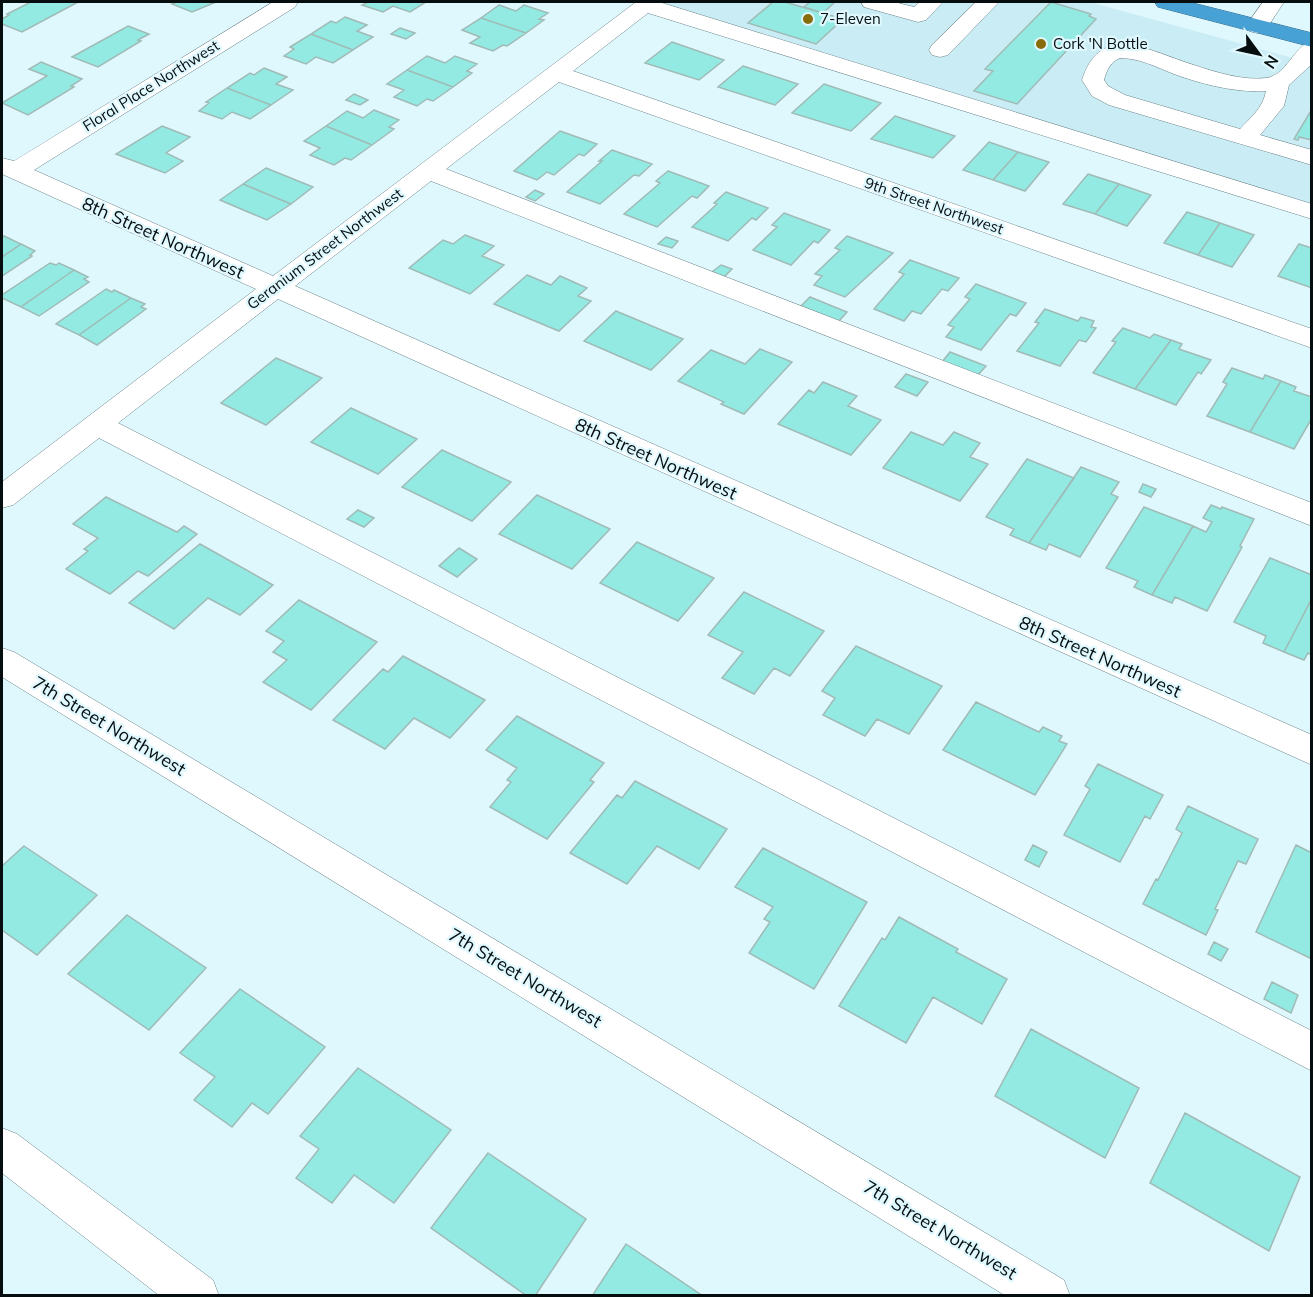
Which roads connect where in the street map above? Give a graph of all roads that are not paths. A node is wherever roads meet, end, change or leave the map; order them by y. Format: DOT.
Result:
graph roads {
  1 [pos="287,2"];
  2 [pos="876,2"];
  3 [pos="932,2"];
  4 [pos="988,2"];
  5 [pos="1166,2"];
  6 [pos="1273,2"];
  7 [pos="647,3"];
  8 [pos="1257,26"];
  9 [pos="1311,40"];
  10 [pos="1311,48"];
  11 [pos="940,50"];
  12 [pos="556,73"];
  13 [pos="1277,82"];
  14 [pos="1244,138"];
  15 [pos="1311,158"];
  16 [pos="8,168"];
  17 [pos="428,171"];
  18 [pos="1311,212"];
  19 [pos="274,288"];
  20 [pos="1311,339"];
  21 [pos="97,424"];
  22 [pos="2,497"];
  23 [pos="1311,515"];
  24 [pos="2,661"];
  25 [pos="1311,751"];
  26 [pos="1311,1052"];
  27 [pos="2,1148"];
  28 [pos="197,1296"];
  29 [pos="1048,1296"];
  1 -- 16 [label="street, Floral Place Northwest"];
  2 -- 3 [label="street"];
  4 -- 11 [label="street"];
  5 -- 8 [label="highway"];
  6 -- 8 [label="street"];
  7 -- 12 [label="street, Geranium Street Northwest"];
  7 -- 18 [label="street"];
  8 -- 9 [label="highway"];
  10 -- 13 [label="street"];
  12 -- 17 [label="street, Geranium Street Northwest"];
  12 -- 20 [label="street, 9th Street Northwest"];
  13 -- 14 [label="street"];
  13 -- 14 [label="street"];
  14 -- 15 [label="street"];
  16 -- 19 [label="street, 8th Street Northwest"];
  17 -- 19 [label="street, Geranium Street Northwest"];
  17 -- 23 [label="street"];
  19 -- 21 [label="street, Geranium Street Northwest"];
  19 -- 25 [label="street, 8th Street Northwest"];
  21 -- 22 [label="street, Geranium Street Northwest"];
  21 -- 26 [label="street"];
  24 -- 29 [label="street, 7th Street Northwest"];
  27 -- 28 [label="street"];
}
